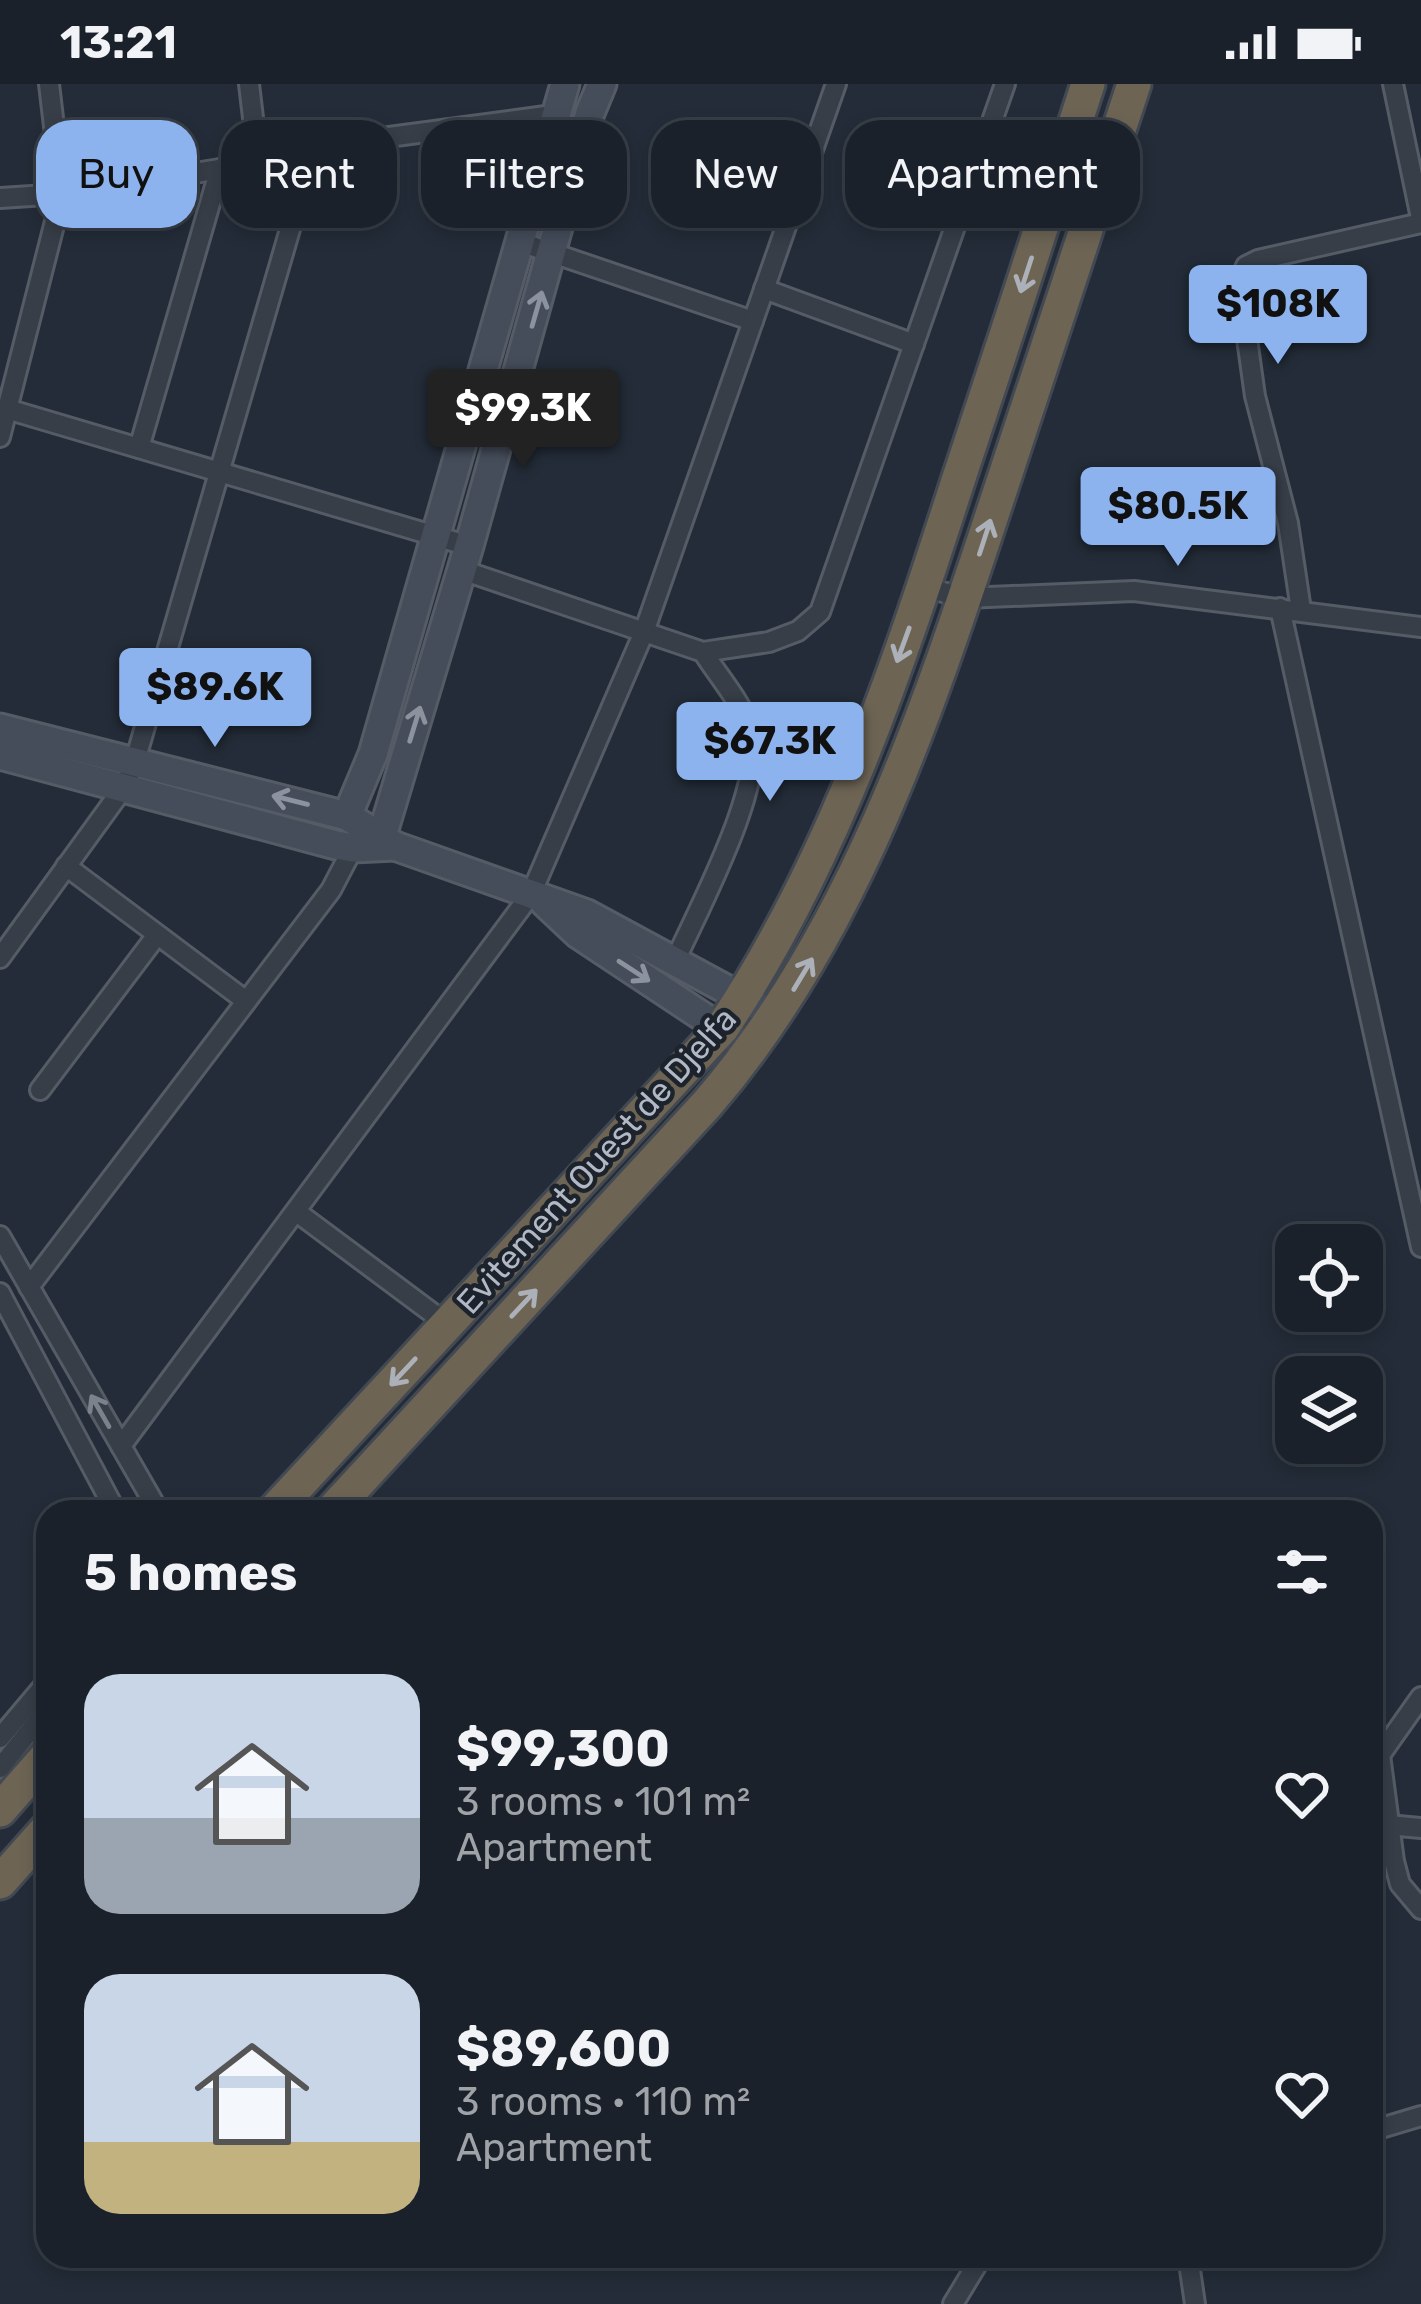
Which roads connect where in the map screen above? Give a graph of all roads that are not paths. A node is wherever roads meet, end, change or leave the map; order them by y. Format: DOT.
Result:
graph roads {
  1 [pos="49,84"];
  2 [pos="249,84"];
  3 [pos="565,84"];
  4 [pos="602,84"];
  5 [pos="836,84"];
  6 [pos="1005,84"];
  7 [pos="1088,84"];
  8 [pos="1134,84"];
  9 [pos="1394,84"];
  10 [pos="553,115"];
  11 [pos="53,120"];
  12 [pos="253,120"];
  13 [pos="397,136"];
  14 [pos="220,169"];
  15 [pos="197,173"];
  16 [pos="36,196"];
  17 [pos="0,198"];
  18 [pos="1421,220"];
  19 [pos="54,228"];
  20 [pos="290,228"];
  21 [pos="520,242"];
  22 [pos="552,254"];
  23 [pos="764,289"];
  24 [pos="753,321"];
  25 [pos="914,344"];
  26 [pos="0,356"];
  27 [pos="20,363"];
  28 [pos="8,409"];
  29 [pos="0,437"];
  30 [pos="139,448"];
  31 [pos="220,470"];
  32 [pos="435,536"];
  33 [pos="466,558"];
  34 [pos="924,586"];
  35 [pos="965,598"];
  36 [pos="1290,609"];
  37 [pos="1421,628"];
  38 [pos="644,632"];
  39 [pos="703,652"];
  40 [pos="0,728"];
  41 [pos="0,755"];
  42 [pos="129,774"];
  43 [pos="347,816"];
  44 [pos="388,841"];
  45 [pos="353,848"];
  46 [pos="66,866"];
  47 [pos="536,897"];
  48 [pos="157,934"];
  49 [pos="0,958"];
  50 [pos="675,961"];
  51 [pos="742,997"];
  52 [pos="246,1001"];
  53 [pos="776,1017"];
  54 [pos="722,1028"];
  55 [pos="753,1050"];
  56 [pos="40,1090"];
  57 [pos="1398,1144"];
  58 [pos="1421,1157"];
  59 [pos="298,1213"];
  60 [pos="0,1236"];
  61 [pos="1421,1247"];
  62 [pos="6,1261"];
  63 [pos="29,1287"];
  64 [pos="0,1293"];
  65 [pos="447,1324"];
  66 [pos="121,1446"];
  67 [pos="110,1500"];
  68 [pos="152,1500"];
  69 [pos="285,1500"];
  70 [pos="342,1500"];
  71 [pos="36,1695"];
  72 [pos="1421,1697"];
  73 [pos="36,1723"];
  74 [pos="0,1738"];
  75 [pos="1383,1748"];
  76 [pos="0,1768"];
  77 [pos="36,1769"];
  78 [pos="0,1810"];
  79 [pos="1421,1828"];
  80 [pos="1383,1840"];
  81 [pos="36,1842"];
  82 [pos="0,1882"];
  83 [pos="1421,1909"];
  84 [pos="1421,2116"];
  85 [pos="1383,2127"];
  86 [pos="975,2268"];
  87 [pos="1190,2268"];
  88 [pos="953,2304"];
  89 [pos="1196,2304"];
  1 -- 11 [label="street"];
  2 -- 12 [label="street"];
  3 -- 10 [label="street"];
  4 -- 22 [label="street"];
  5 -- 23 [label="street"];
  6 -- 25 [label="street"];
  7 -- 34 [label="highway, Evitement Ouest de Djelfa, one-way"];
  35 -- 8 [label="highway, one-way"];
  9 -- 18 [label="street"];
  10 -- 13 [label="street"];
  10 -- 21 [label="street"];
  14 -- 15 [label="street"];
  14 -- 30 [label="street"];
  16 -- 17 [label="street"];
  18 -- 36 [label="street"];
  19 -- 27 [label="street"];
  20 -- 31 [label="street"];
  21 -- 22 [label="street"];
  21 -- 32 [label="street"];
  22 -- 24 [label="street"];
  33 -- 22 [label="street, one-way"];
  23 -- 24 [label="street"];
  23 -- 25 [label="street"];
  24 -- 38 [label="street"];
  25 -- 39 [label="street"];
  26 -- 27 [label="street"];
  27 -- 28 [label="street"];
  28 -- 29 [label="street"];
  28 -- 30 [label="street"];
  30 -- 31 [label="street"];
  31 -- 32 [label="street"];
  31 -- 42 [label="street"];
  32 -- 33 [label="street"];
  32 -- 43 [label="street"];
  33 -- 38 [label="street"];
  44 -- 33 [label="street, one-way"];
  34 -- 35 [label="street"];
  34 -- 51 [label="highway, Evitement Ouest de Djelfa, one-way"];
  35 -- 36 [label="street"];
  53 -- 35 [label="highway, one-way"];
  36 -- 37 [label="street"];
  36 -- 57 [label="street"];
  38 -- 39 [label="street"];
  38 -- 47 [label="street"];
  39 -- 50 [label="street"];
  40 -- 42 [label="street"];
  41 -- 42 [label="street"];
  43 -- 42 [label="street, one-way"];
  42 -- 45 [label="street"];
  42 -- 46 [label="street"];
  43 -- 44 [label="street"];
  44 -- 45 [label="street"];
  44 -- 47 [label="street"];
  45 -- 52 [label="street"];
  46 -- 48 [label="street"];
  46 -- 49 [label="street"];
  47 -- 50 [label="street"];
  47 -- 54 [label="street, one-way"];
  47 -- 59 [label="street"];
  48 -- 52 [label="street"];
  48 -- 56 [label="street"];
  50 -- 51 [label="street"];
  51 -- 53 [label="street"];
  51 -- 54 [label="highway, Evitement Ouest de Djelfa"];
  52 -- 63 [label="street"];
  53 -- 55 [label="highway"];
  54 -- 55 [label="street"];
  54 -- 65 [label="highway, Evitement Ouest de Djelfa"];
  70 -- 55 [label="highway, one-way"];
  57 -- 58 [label="street"];
  57 -- 61 [label="street"];
  59 -- 65 [label="street"];
  59 -- 66 [label="street"];
  60 -- 62 [label="street"];
  62 -- 63 [label="street"];
  66 -- 63 [label="street, one-way"];
  64 -- 67 [label="street"];
  65 -- 69 [label="highway, Evitement Ouest de Djelfa, one-way"];
  66 -- 68 [label="street"];
  71 -- 74 [label="street"];
  72 -- 75 [label="street"];
  73 -- 76 [label="street"];
  77 -- 78 [label="highway"];
  79 -- 80 [label="street"];
  80 -- 83 [label="street"];
  81 -- 82 [label="highway"];
  84 -- 85 [label="street"];
  86 -- 88 [label="street"];
  87 -- 89 [label="street"];
}
